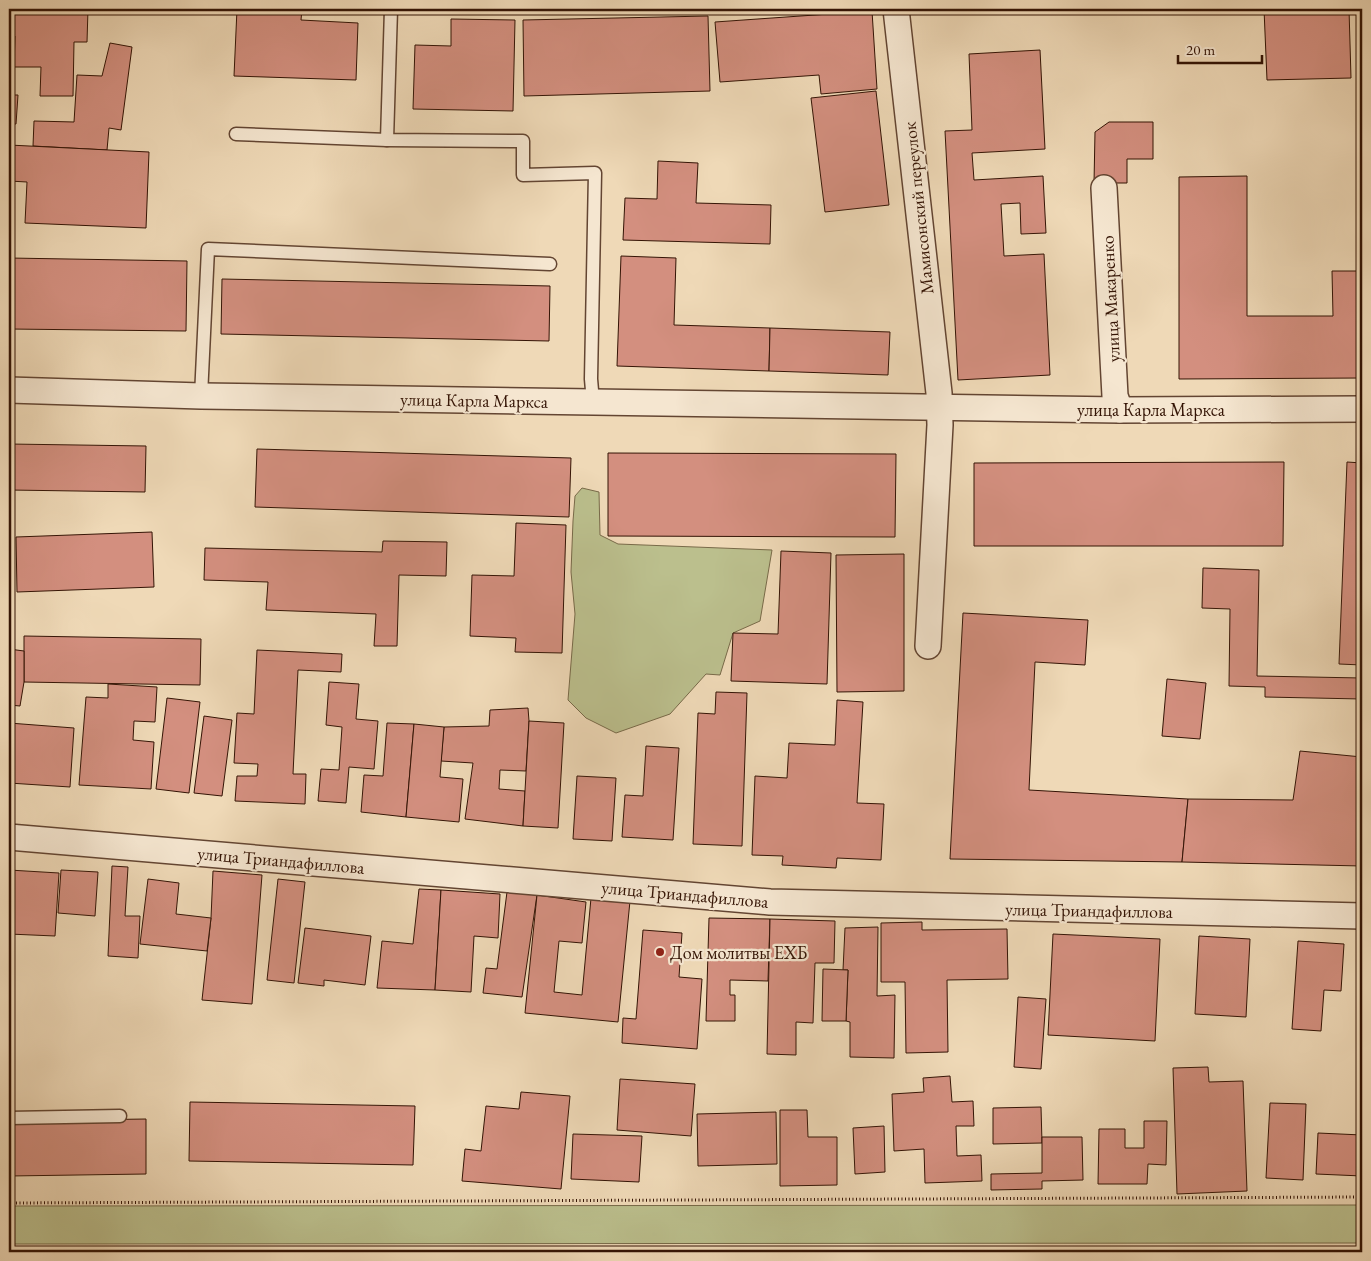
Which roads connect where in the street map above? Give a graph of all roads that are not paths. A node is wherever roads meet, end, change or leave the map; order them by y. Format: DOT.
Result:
graph roads {
  1 [pos="391,9"];
  2 [pos="896,9"];
  3 [pos="236,134"];
  4 [pos="388,140"];
  5 [pos="1104,188"];
  6 [pos="550,264"];
  7 [pos="9,390"];
  8 [pos="201,396"];
  9 [pos="592,402"];
  10 [pos="940,407"];
  11 [pos="1362,409"];
  12 [pos="1120,410"];
  13 [pos="928,646"];
  14 [pos="9,837"];
  15 [pos="1362,916"];
  16 [pos="120,1116"];
  17 [pos="9,1118"];
  1 -- 4 [label="lane"];
  2 -- 10 [label="street, Мамисонский переулок"];
  3 -- 4 [label="lane"];
  4 -- 9 [label="lane"];
  5 -- 12 [label="street, улица Макаренко"];
  6 -- 8 [label="lane"];
  7 -- 8 [label="street, улица Карла Маркса"];
  8 -- 9 [label="street, улица Карла Маркса"];
  9 -- 10 [label="street, улица Карла Маркса"];
  10 -- 12 [label="street, улица Карла Маркса"];
  10 -- 13 [label="street"];
  11 -- 12 [label="street, улица Карла Маркса"];
  14 -- 15 [label="street, улица Триандафиллова"];
  16 -- 17 [label="lane"];
}
